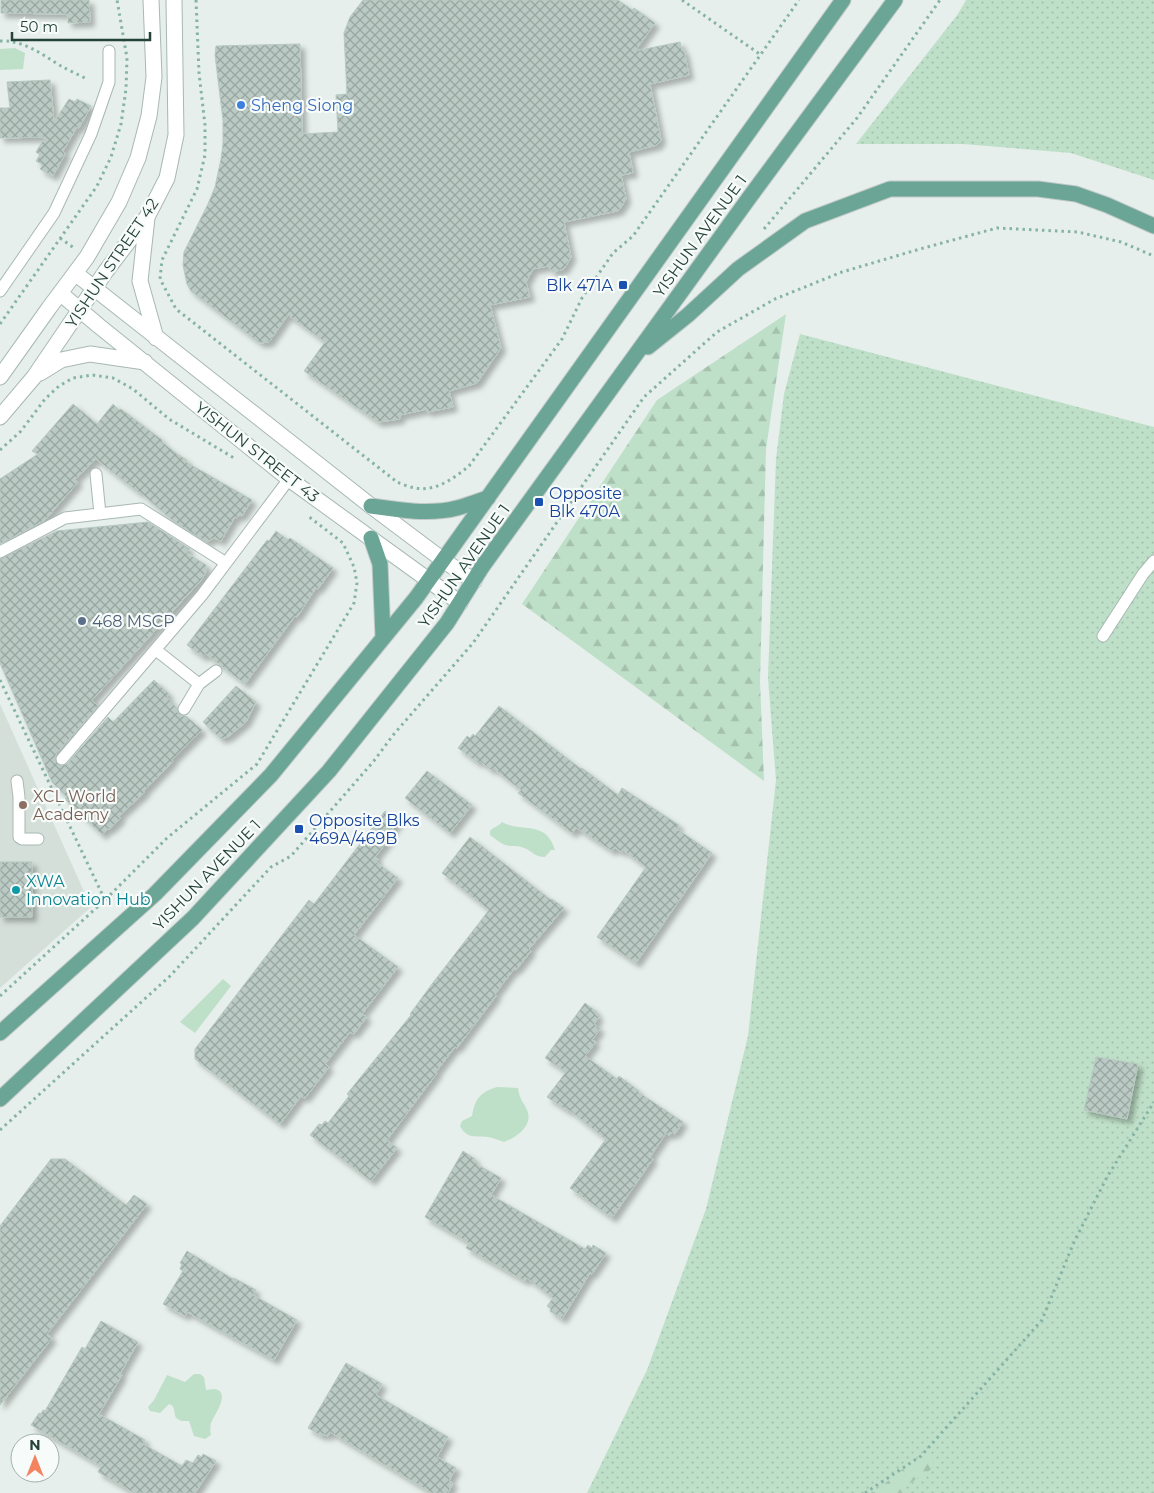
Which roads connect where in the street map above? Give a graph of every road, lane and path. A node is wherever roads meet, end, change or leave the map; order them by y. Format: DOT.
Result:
graph roads {
  1 [pos="151,0"];
  2 [pos="174,0"];
  3 [pos="682,0"];
  4 [pos="799,0"];
  5 [pos="843,0"];
  6 [pos="895,0"];
  7 [pos="940,0"];
  8 [pos="0,41"];
  9 [pos="109,50"];
  10 [pos="761,54"];
  11 [pos="85,78"];
  12 [pos="147,217"];
  13 [pos="1154,226"];
  14 [pos="763,230"];
  15 [pos="1154,256"];
  16 [pos="75,274"];
  17 [pos="160,279"];
  18 [pos="95,289"];
  19 [pos="0,291"];
  20 [pos="60,293"];
  21 [pos="81,310"];
  22 [pos="156,338"];
  23 [pos="634,358"];
  24 [pos="146,363"];
  25 [pos="0,377"];
  26 [pos="34,377"];
  27 [pos="0,417"];
  28 [pos="0,450"];
  29 [pos="240,462"];
  30 [pos="96,474"];
  31 [pos="289,479"];
  32 [pos="488,498"];
  33 [pos="371,506"];
  34 [pos="100,514"];
  35 [pos="308,515"];
  36 [pos="371,538"];
  37 [pos="0,552"];
  38 [pos="443,560"];
  39 [pos="1154,561"];
  40 [pos="226,563"];
  41 [pos="428,580"];
  42 [pos="474,581"];
  43 [pos="460,602"];
  44 [pos="1103,636"];
  45 [pos="383,637"];
  46 [pos="156,650"];
  47 [pos="216,671"];
  48 [pos="0,680"];
  49 [pos="199,684"];
  50 [pos="184,709"];
  51 [pos="62,759"];
  52 [pos="17,781"];
  53 [pos="38,839"];
  54 [pos="105,900"];
  55 [pos="0,996"];
  56 [pos="0,1033"];
  57 [pos="0,1099"];
  58 [pos="1154,1102"];
  59 [pos="0,1130"];
  60 [pos="865,1493"];
  1 -- 16 [label="street, YISHUN STREET 42"];
  2 -- 12 [label="street, YISHUN STREET 42"];
  3 -- 10 [label="path"];
  4 -- 10 [label="path"];
  5 -- 32 [label="main road, YISHUN AVENUE 1"];
  6 -- 23 [label="main road, YISHUN AVENUE 1"];
  7 -- 14 [label="path"];
  8 -- 11 [label="path"];
  9 -- 19 [label="lane"];
  10 -- 17 [label="path"];
  12 -- 18 [label="street, YISHUN STREET 42"];
  12 -- 22 [label="street"];
  13 -- 23 [label="main road"];
  15 -- 59 [label="path"];
  16 -- 18 [label="street, YISHUN STREET 43"];
  16 -- 20 [label="street, YISHUN STREET 42"];
  18 -- 21 [label="street, YISHUN STREET 42"];
  18 -- 22 [label="street, YISHUN STREET 43"];
  20 -- 21 [label="street, YISHUN STREET 43"];
  20 -- 25 [label="street, YISHUN STREET 42"];
  21 -- 24 [label="street, YISHUN STREET 43"];
  21 -- 26 [label="street, YISHUN STREET 42"];
  22 -- 33 [label="street, YISHUN STREET 43"];
  23 -- 42 [label="main road, YISHUN AVENUE 1"];
  24 -- 26 [label="street"];
  24 -- 31 [label="street, YISHUN STREET 43"];
  26 -- 27 [label="street, YISHUN STREET 42"];
  28 -- 29 [label="path"];
  30 -- 34 [label="lane"];
  31 -- 36 [label="street, YISHUN STREET 43"];
  31 -- 40 [label="lane"];
  32 -- 33 [label="main road"];
  32 -- 38 [label="main road, YISHUN AVENUE 1"];
  33 -- 38 [label="street"];
  34 -- 37 [label="lane"];
  34 -- 40 [label="lane"];
  35 -- 54 [label="path"];
  36 -- 41 [label="street, YISHUN STREET 43"];
  36 -- 45 [label="main road"];
  38 -- 41 [label="main road, YISHUN AVENUE 1"];
  38 -- 42 [label="street"];
  39 -- 44 [label="lane"];
  40 -- 46 [label="lane"];
  41 -- 43 [label="street, YISHUN STREET 43"];
  41 -- 45 [label="main road, YISHUN AVENUE 1"];
  42 -- 43 [label="main road, YISHUN AVENUE 1"];
  43 -- 57 [label="main road, YISHUN AVENUE 1"];
  45 -- 56 [label="main road, YISHUN AVENUE 1"];
  46 -- 49 [label="lane"];
  46 -- 51 [label="lane"];
  47 -- 49 [label="lane"];
  48 -- 54 [label="path"];
  49 -- 50 [label="lane"];
  52 -- 53 [label="lane"];
  54 -- 55 [label="path"];
  58 -- 60 [label="path"];
}
